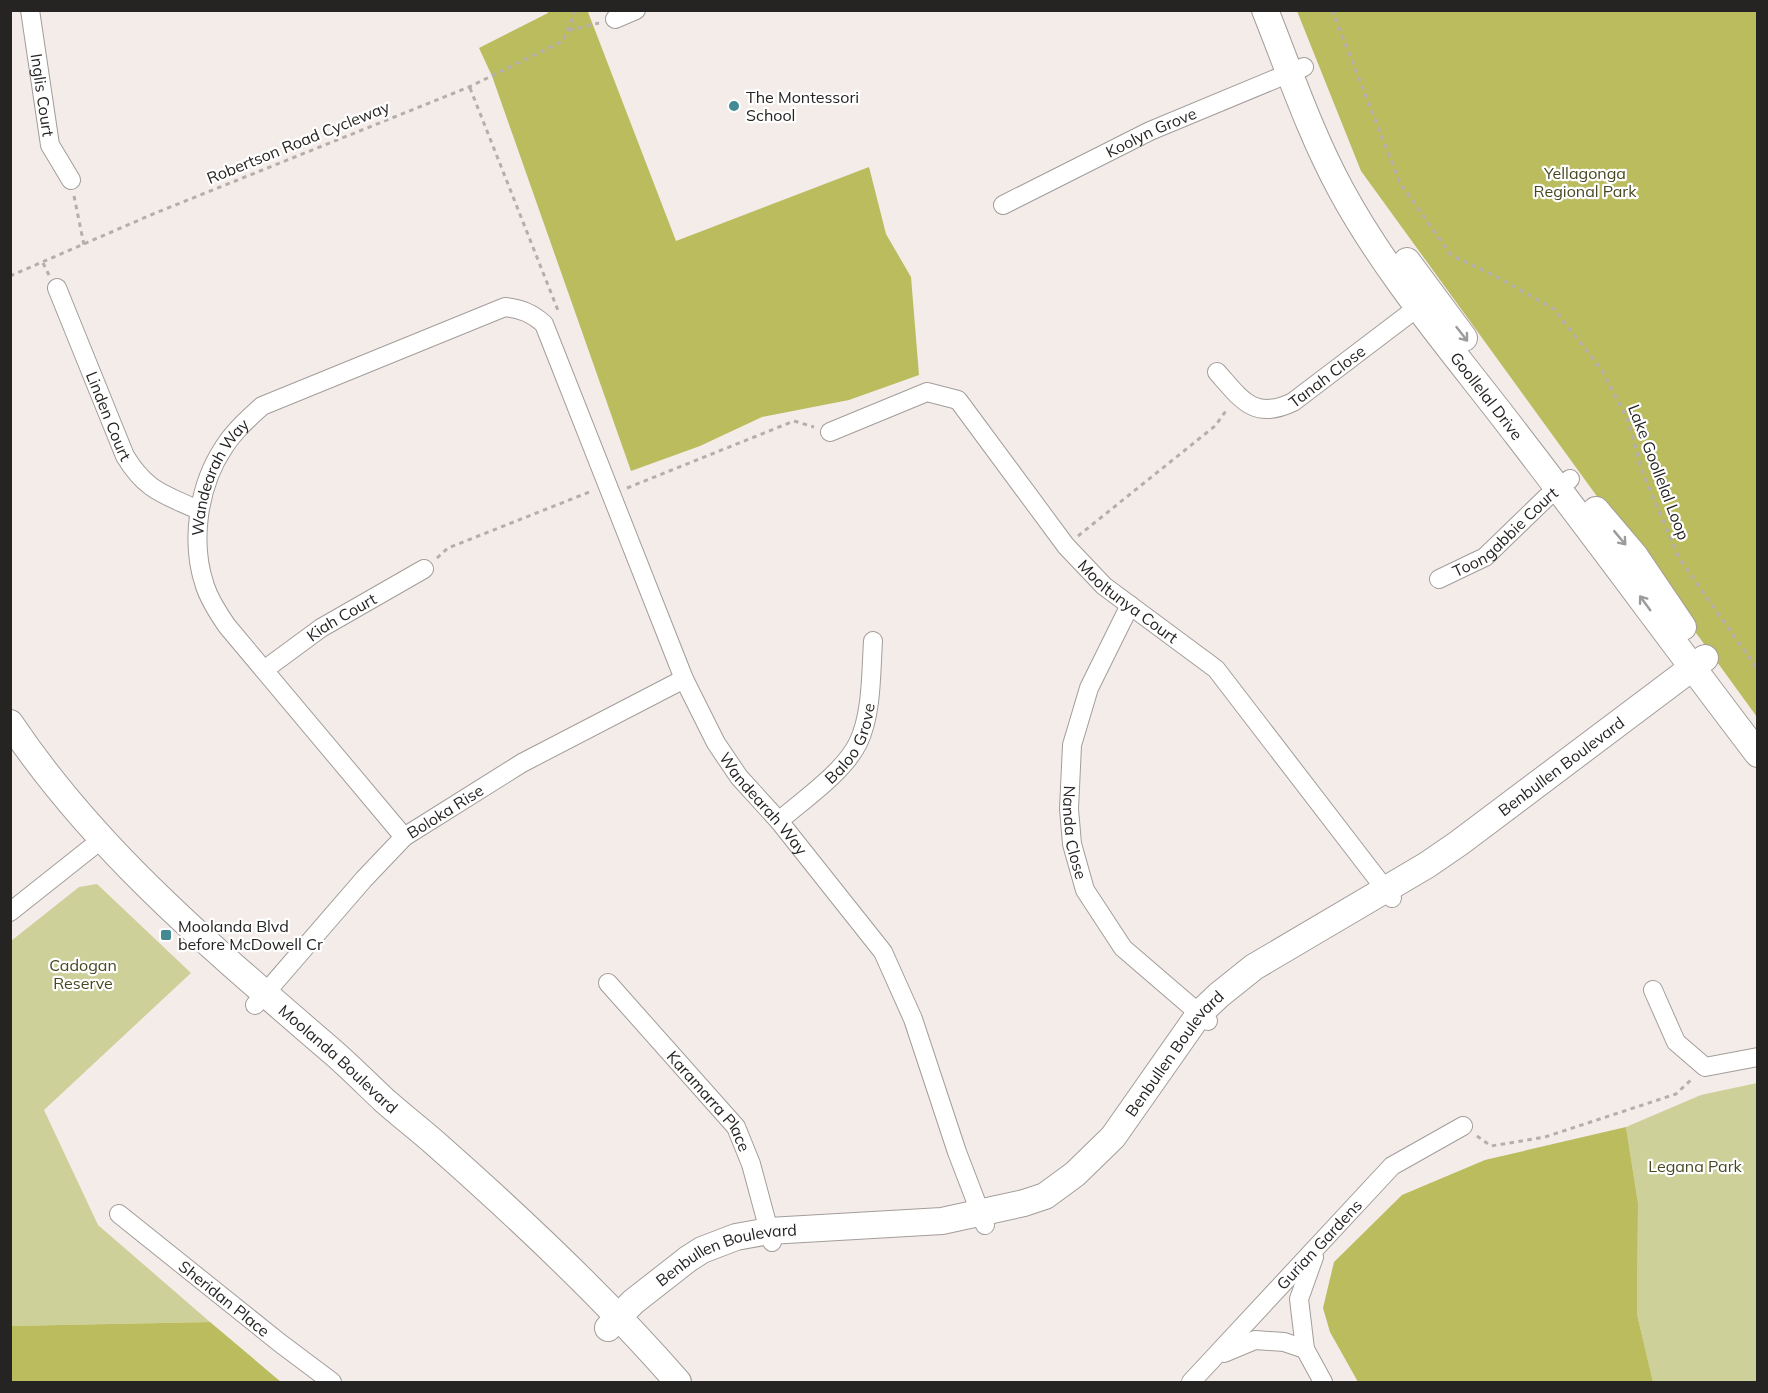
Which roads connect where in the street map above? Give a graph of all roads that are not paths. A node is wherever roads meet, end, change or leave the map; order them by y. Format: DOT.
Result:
graph roads {
  1 [pos="30,10"];
  2 [pos="636,10"];
  3 [pos="1265,10"];
  4 [pos="1281,10"];
  5 [pos="615,19"];
  6 [pos="1297,69"];
  7 [pos="71,180"];
  8 [pos="1003,205"];
  9 [pos="57,288"];
  10 [pos="1426,301"];
  11 [pos="1217,372"];
  12 [pos="830,432"];
  13 [pos="1564,483"];
  14 [pos="198,510"];
  15 [pos="424,569"];
  16 [pos="1439,579"];
  17 [pos="1130,605"];
  18 [pos="873,641"];
  19 [pos="1703,668"];
  20 [pos="264,670"];
  21 [pos="684,679"];
  22 [pos="10,723"];
  23 [pos="1758,728"];
  24 [pos="10,747"];
  25 [pos="1758,754"];
  26 [pos="779,821"];
  27 [pos="404,837"];
  28 [pos="96,844"];
  29 [pos="1390,894"];
  30 [pos="10,912"];
  31 [pos="608,983"];
  32 [pos="1653,990"];
  33 [pos="260,1000"];
  34 [pos="1204,1017"];
  35 [pos="1758,1057"];
  36 [pos="1462,1126"];
  37 [pos="118,1214"];
  38 [pos="983,1219"];
  39 [pos="771,1236"];
  40 [pos="1318,1248"];
  41 [pos="619,1327"];
  42 [pos="1305,1349"];
  43 [pos="1216,1356"];
  44 [pos="332,1383"];
  45 [pos="659,1383"];
  46 [pos="678,1383"];
  47 [pos="1191,1383"];
  48 [pos="1323,1383"];
  1 -- 7 [label="street, Inglis Court"];
  2 -- 5 [label="street"];
  3 -- 6 [label="street, Goollelal Drive"];
  4 -- 6 [label="street, Goollelal Drive"];
  6 -- 8 [label="street, Koolyn Grove"];
  6 -- 10 [label="street, Goollelal Drive"];
  9 -- 14 [label="street, Linden Court"];
  10 -- 11 [label="street, Tanah Close"];
  10 -- 13 [label="street, Goollelal Drive"];
  12 -- 17 [label="street, Mooltunya Court"];
  13 -- 16 [label="street, Toongabbie Court"];
  13 -- 19 [label="street, Goollelal Drive"];
  14 -- 20 [label="street, Wandearah Way"];
  14 -- 21 [label="street, Wandearah Way"];
  15 -- 20 [label="street, Kiah Court"];
  17 -- 29 [label="street, Mooltunya Court"];
  17 -- 34 [label="street, Nanda Close"];
  18 -- 26 [label="street, Baloo Grove"];
  19 -- 23 [label="street, Goollelal Drive"];
  19 -- 25 [label="street, Goollelal Drive"];
  19 -- 29 [label="street, Benbullen Boulevard"];
  20 -- 27 [label="street, Wandearah Way"];
  21 -- 26 [label="street, Wandearah Way"];
  21 -- 27 [label="street, Boloka Rise"];
  22 -- 28 [label="street, Moolanda Boulevard"];
  24 -- 28 [label="street, Moolanda Boulevard"];
  26 -- 38 [label="street, Wandearah Way"];
  27 -- 33 [label="street, Boloka Rise"];
  28 -- 30 [label="street"];
  28 -- 33 [label="street, Moolanda Boulevard"];
  29 -- 34 [label="street, Benbullen Boulevard"];
  31 -- 39 [label="street, Karamarra Place"];
  32 -- 35 [label="street"];
  33 -- 41 [label="street, Moolanda Boulevard"];
  34 -- 38 [label="street, Benbullen Boulevard"];
  36 -- 40 [label="street, Gurian Gardens"];
  37 -- 44 [label="street, Sheridan Place"];
  38 -- 39 [label="street, Benbullen Boulevard"];
  39 -- 41 [label="street, Benbullen Boulevard"];
  40 -- 42 [label="street"];
  40 -- 43 [label="street, Gurian Gardens"];
  41 -- 45 [label="street, Moolanda Boulevard"];
  41 -- 46 [label="street, Moolanda Boulevard"];
  42 -- 43 [label="street"];
  42 -- 48 [label="street"];
  43 -- 47 [label="street, Gurian Gardens"];
}
